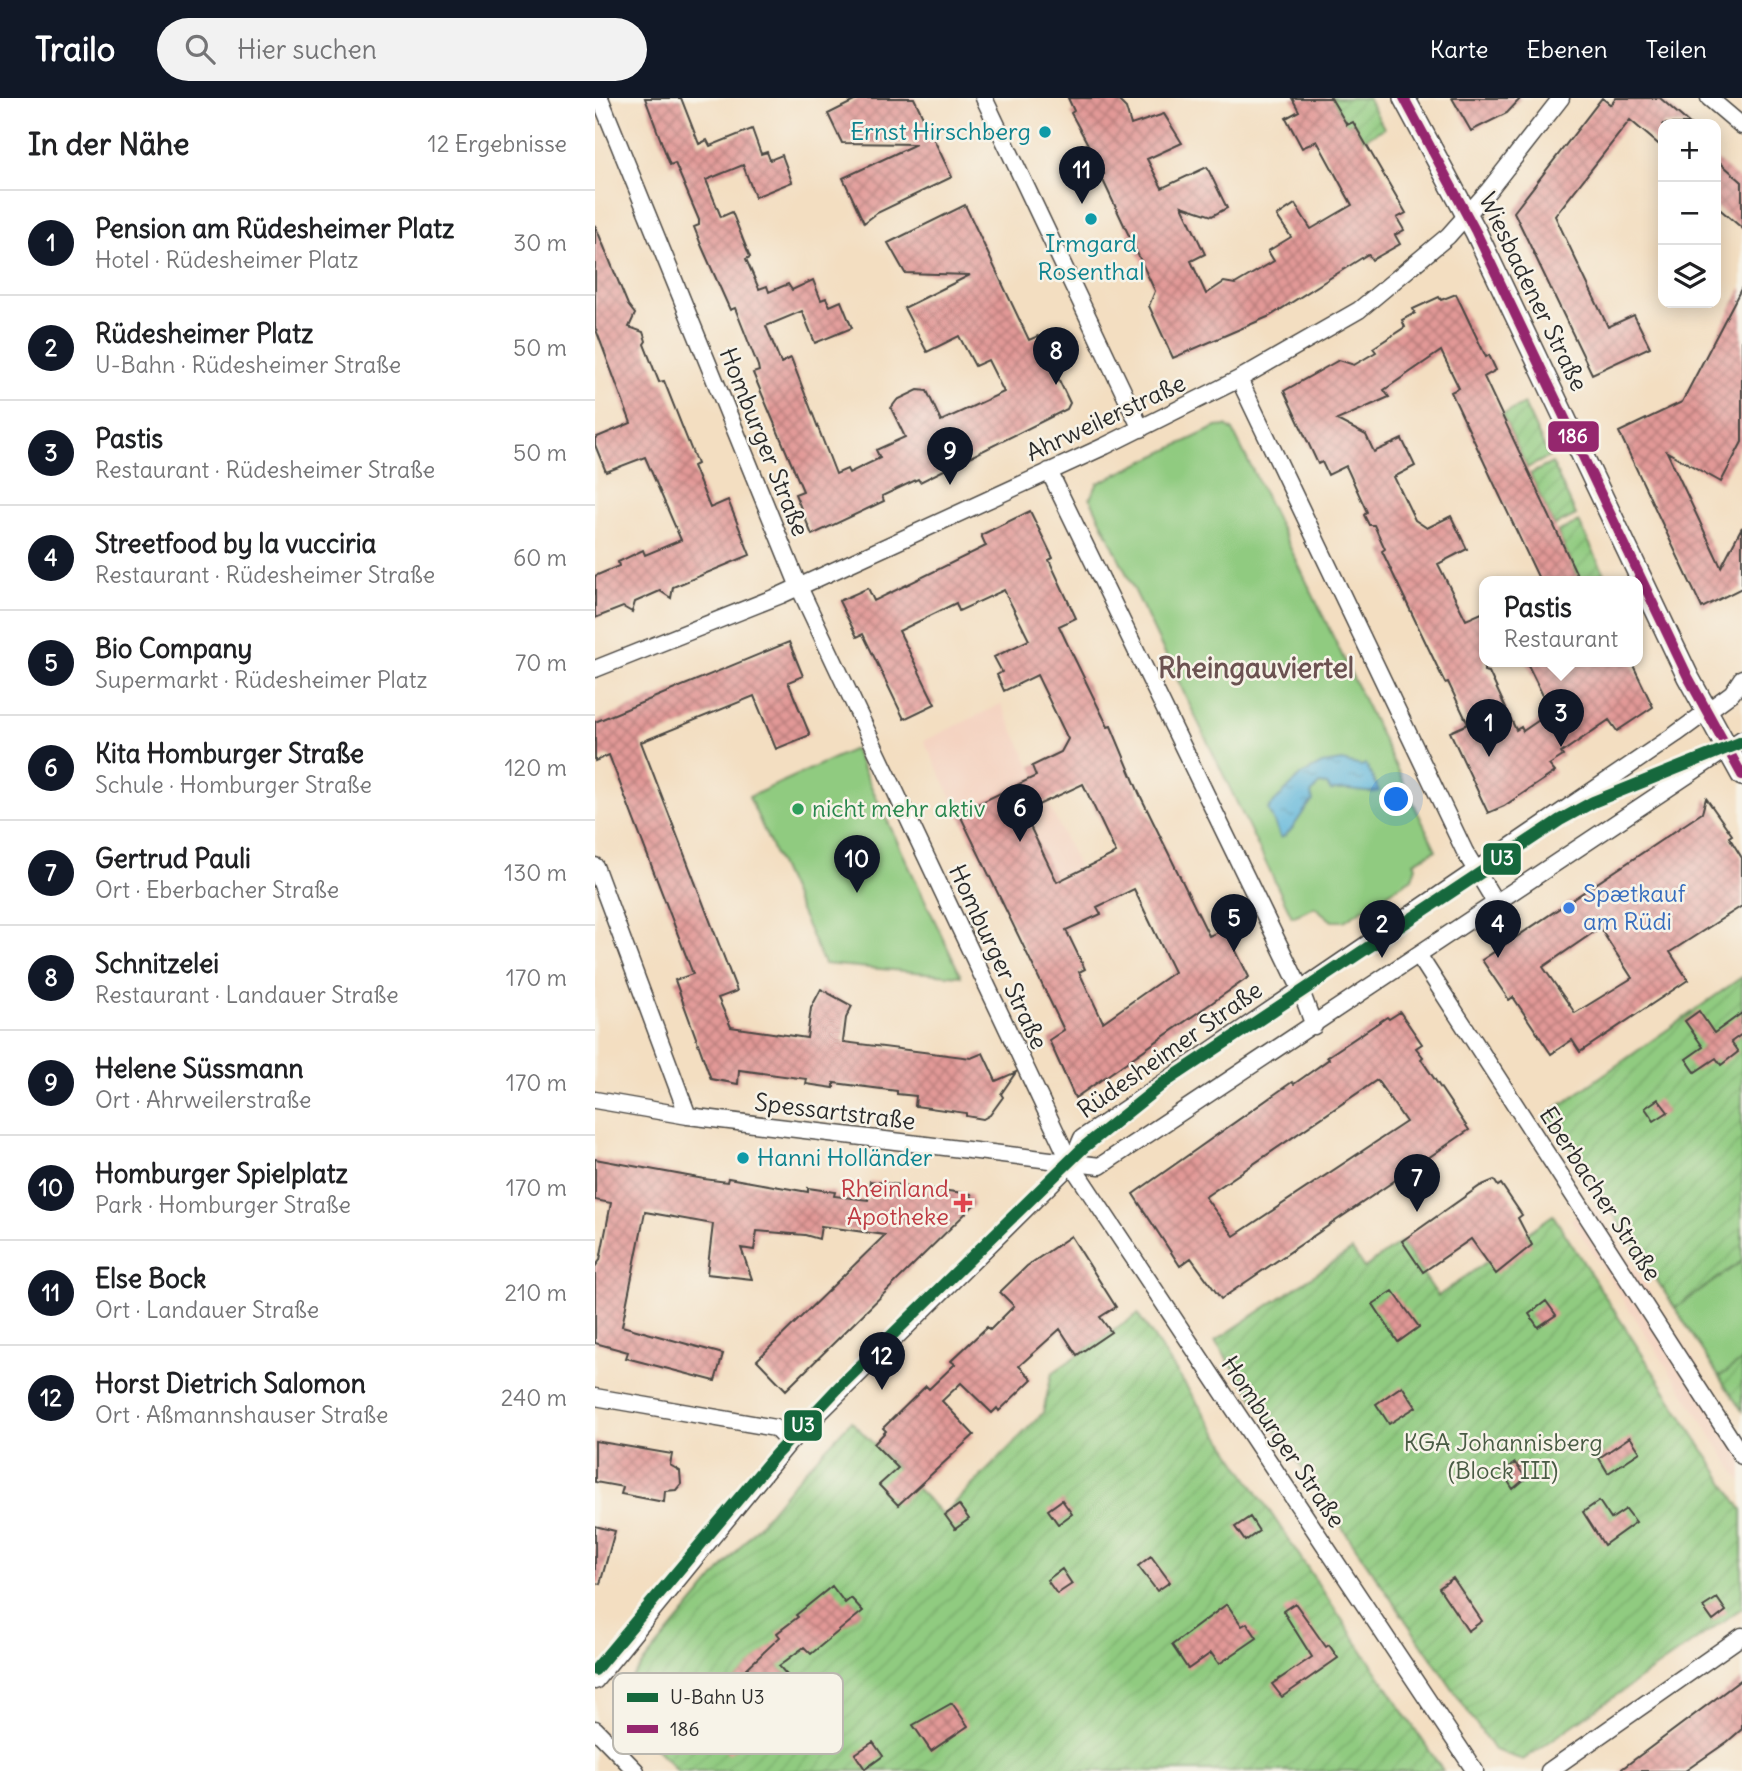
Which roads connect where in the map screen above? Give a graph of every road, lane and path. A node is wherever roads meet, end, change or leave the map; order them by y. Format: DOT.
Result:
graph roads {
  1 [pos="600,98"];
  2 [pos="984,98"];
  3 [pos="1403,98"];
  4 [pos="1561,98"];
  5 [pos="1709,98"];
  6 [pos="1742,126"];
  7 [pos="1467,215"];
  8 [pos="1240,379"];
  9 [pos="1141,429"];
  10 [pos="1049,471"];
  11 [pos="1641,576"];
  12 [pos="1643,579"];
  13 [pos="799,587"];
  14 [pos="595,669"];
  15 [pos="1742,678"];
  16 [pos="1707,712"];
  17 [pos="1735,744"];
  18 [pos="1742,775"];
  19 [pos="595,866"];
  20 [pos="1474,870"];
  21 [pos="1497,905"];
  22 [pos="1419,957"];
  23 [pos="1300,988"];
  24 [pos="1314,1026"];
  25 [pos="595,1101"];
  26 [pos="688,1116"];
  27 [pos="1070,1164"];
  28 [pos="595,1397"];
  29 [pos="789,1443"];
  30 [pos="1742,1456"];
  31 [pos="1742,1636"];
  32 [pos="595,1681"];
  33 [pos="595,1729"];
  34 [pos="613,1747"];
  35 [pos="619,1754"];
  36 [pos="636,1771"];
  37 [pos="1475,1771"];
  38 [pos="1549,1771"];
  1 -- 13 [label="street, Homburger Straße"];
  2 -- 9 [label="street"];
  3 -- 7 [label="street, Wiesbadener Straße"];
  4 -- 7 [label="street, Ahrweilerstraße"];
  5 -- 6 [label="street"];
  7 -- 8 [label="street, Ahrweilerstraße"];
  7 -- 11 [label="street, Wiesbadener Straße"];
  8 -- 9 [label="street, Ahrweilerstraße"];
  8 -- 20 [label="street"];
  9 -- 10 [label="street, Ahrweilerstraße"];
  10 -- 13 [label="street, Ahrweilerstraße"];
  10 -- 23 [label="street"];
  12 -- 16 [label="street, Wiesbadener Straße"];
  13 -- 14 [label="street, Ahrweilerstraße"];
  13 -- 27 [label="street, Homburger Straße"];
  15 -- 16 [label="street, Rüdesheimer Straße"];
  16 -- 17 [label="street, Wiesbadener Straße"];
  16 -- 20 [label="street, Rüdesheimer Straße"];
  17 -- 18 [label="street, Wiesbadener Straße"];
  17 -- 21 [label="street"];
  19 -- 26 [label="street"];
  20 -- 21 [label="street"];
  20 -- 23 [label="street, Rüdesheimer Straße"];
  21 -- 22 [label="street"];
  22 -- 24 [label="street"];
  22 -- 30 [label="street, Eberbacher Straße"];
  23 -- 24 [label="street, Rüdesheimer Straße"];
  23 -- 27 [label="street, Rüdesheimer Straße"];
  24 -- 27 [label="street"];
  25 -- 26 [label="street, Spessartstraße"];
  26 -- 27 [label="street, Spessartstraße"];
  27 -- 29 [label="street, Rüdesheimer Straße"];
  27 -- 37 [label="street, Homburger Straße"];
  28 -- 29 [label="street"];
  29 -- 32 [label="street, Rüdesheimer Straße"];
  31 -- 38 [label="street"];
  33 -- 34 [label="street"];
  35 -- 36 [label="street"];
}
